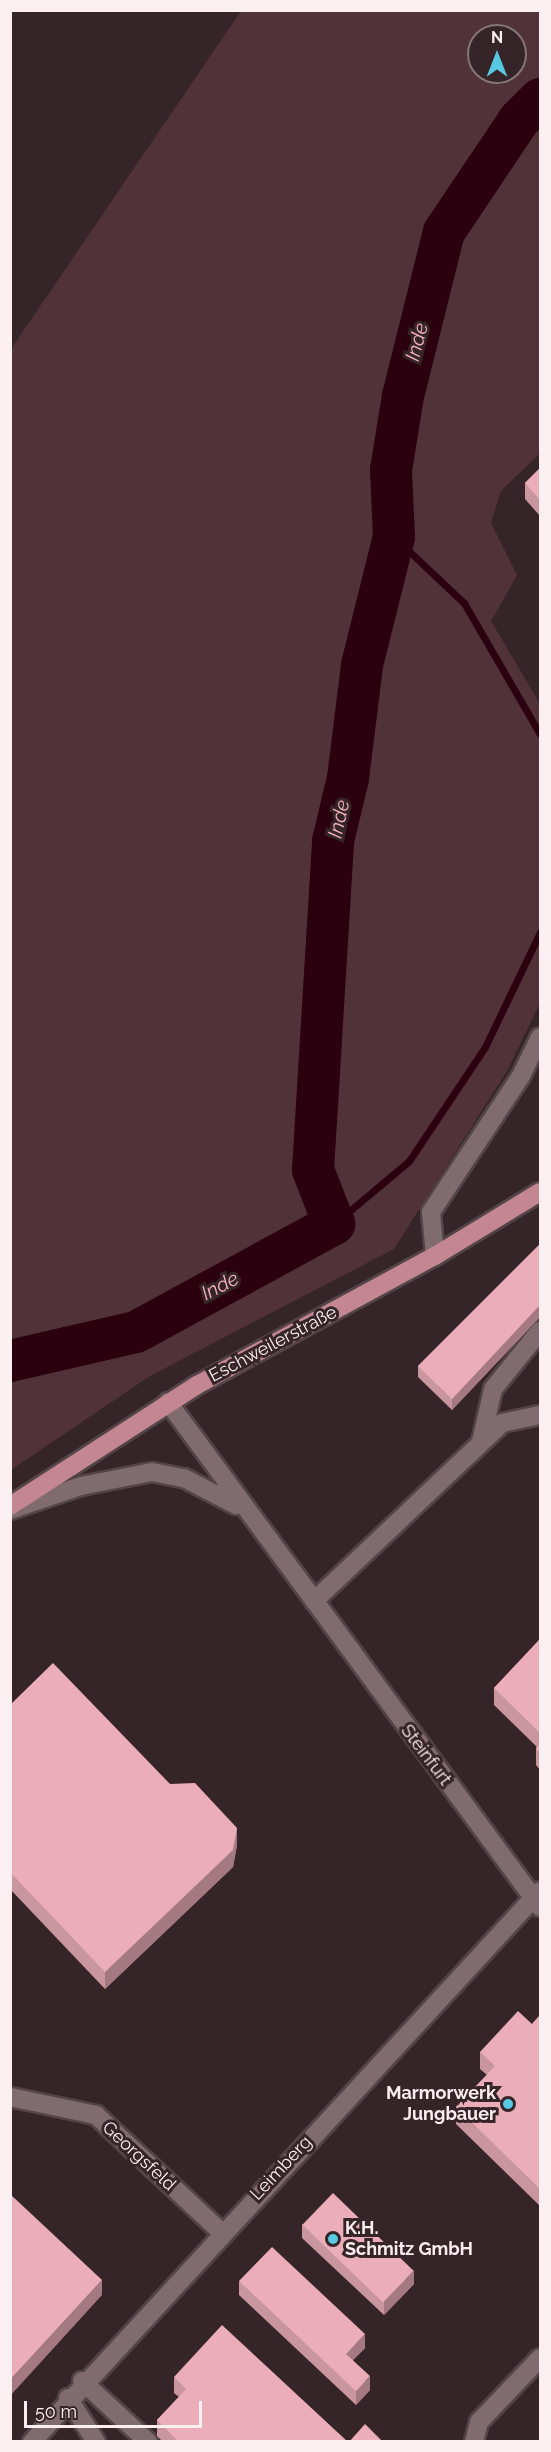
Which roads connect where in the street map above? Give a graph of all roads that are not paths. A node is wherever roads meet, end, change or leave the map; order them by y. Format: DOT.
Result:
graph roads {
  1 [pos="540,1036"];
  2 [pos="540,1192"];
  3 [pos="435,1256"];
  4 [pos="540,1331"];
  5 [pos="168,1402"];
  6 [pos="540,1415"];
  7 [pos="481,1442"];
  8 [pos="240,1506"];
  9 [pos="10,1508"];
  10 [pos="314,1601"];
  11 [pos="538,1899"];
  12 [pos="10,2097"];
  13 [pos="221,2232"];
  14 [pos="540,2358"];
  15 [pos="82,2381"];
  16 [pos="68,2398"];
  17 [pos="32,2442"];
  18 [pos="96,2442"];
  19 [pos="148,2442"];
  20 [pos="474,2442"];
  1 -- 3 [label="street"];
  2 -- 3 [label="main road, Eschweilerstraße"];
  3 -- 5 [label="main road, Eschweilerstraße"];
  4 -- 7 [label="street"];
  5 -- 8 [label="street, Steinfurt"];
  5 -- 9 [label="main road, Eschweilerstraße"];
  6 -- 7 [label="street"];
  7 -- 10 [label="street"];
  8 -- 9 [label="street"];
  8 -- 10 [label="street, Steinfurt"];
  10 -- 11 [label="street, Steinfurt"];
  11 -- 13 [label="street, Leimberg"];
  12 -- 13 [label="street, Georgsfeld"];
  13 -- 15 [label="street, Leimberg"];
  14 -- 20 [label="street"];
  15 -- 16 [label="street, Leimberg"];
  15 -- 19 [label="street"];
  16 -- 17 [label="street, Leimberg"];
  16 -- 18 [label="street"];
}
